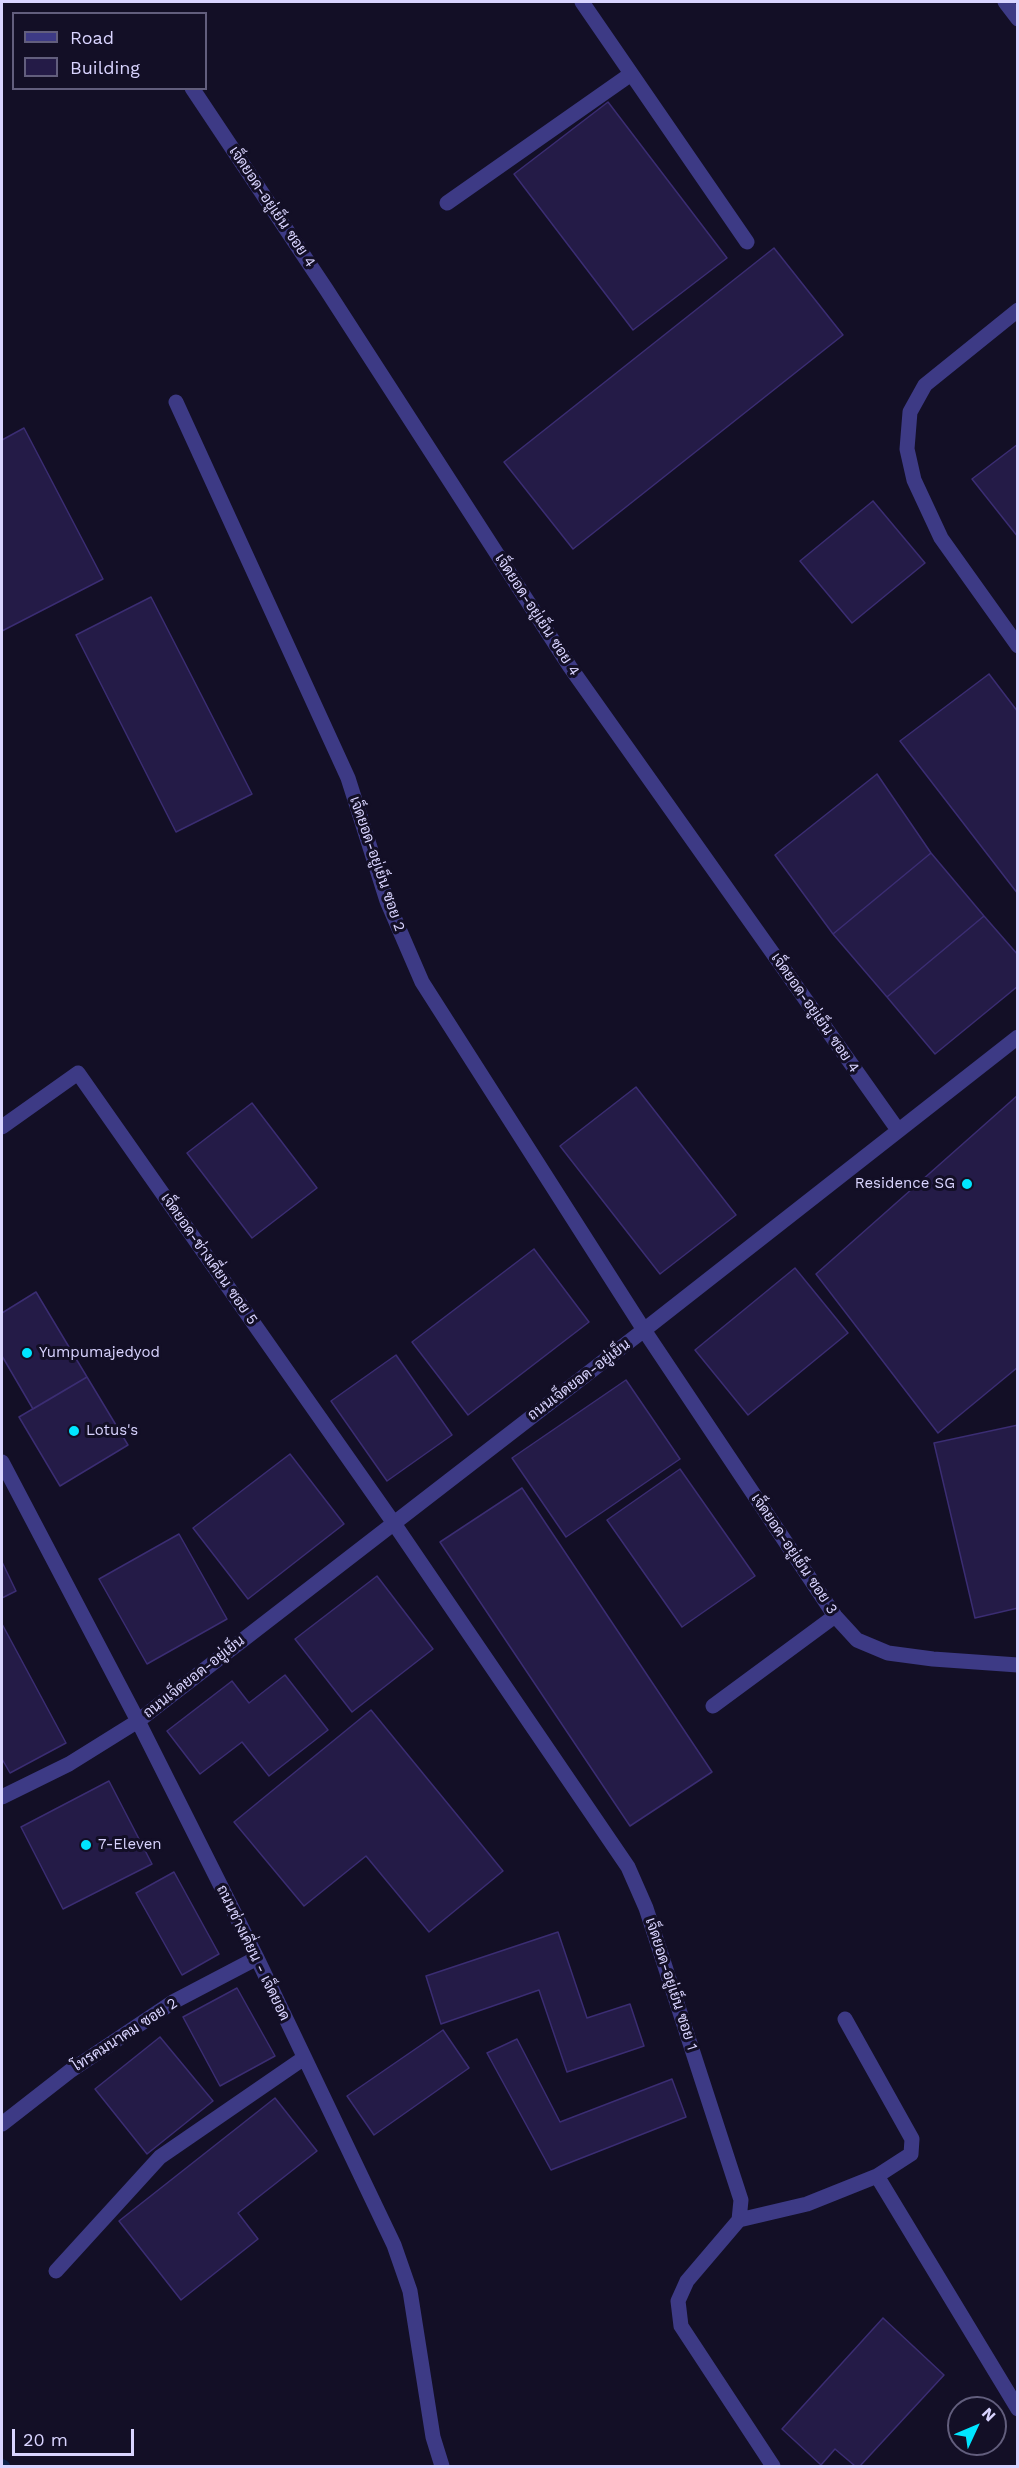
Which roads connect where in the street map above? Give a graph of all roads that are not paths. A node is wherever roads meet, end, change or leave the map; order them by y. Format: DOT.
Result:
graph roads {
  1 [pos="582,2"];
  2 [pos="1005,2"];
  3 [pos="1017,19"];
  4 [pos="632,74"];
  5 [pos="193,90"];
  6 [pos="447,203"];
  7 [pos="747,243"];
  8 [pos="1017,310"];
  9 [pos="176,402"];
  10 [pos="1017,646"];
  11 [pos="1017,1037"];
  12 [pos="2,1127"];
  13 [pos="897,1130"];
  14 [pos="644,1330"];
  15 [pos="2,1462"];
  16 [pos="393,1522"];
  17 [pos="836,1616"];
  18 [pos="1017,1665"];
  19 [pos="713,1706"];
  20 [pos="138,1721"];
  21 [pos="2,1797"];
  22 [pos="256,1958"];
  23 [pos="844,2019"];
  24 [pos="304,2058"];
  25 [pos="2,2124"];
  26 [pos="877,2176"];
  27 [pos="739,2220"];
  28 [pos="56,2271"];
  29 [pos="1017,2409"];
  30 [pos="442,2466"];
  31 [pos="773,2466"];
  1 -- 4 [label="street"];
  2 -- 3 [label="street"];
  4 -- 6 [label="street"];
  4 -- 7 [label="street"];
  5 -- 13 [label="street, เจ็ดยอด-อยู่เย็น ซอย 4"];
  8 -- 10 [label="street"];
  9 -- 14 [label="street, เจ็ดยอด-อยู่เย็น ซอย 2"];
  11 -- 13 [label="street, ถนนเจ็ดยอด-อยู่เย็น"];
  12 -- 16 [label="street, เจ็ดยอด-ช่างเคี่ยน ซอย 5"];
  13 -- 14 [label="street, ถนนเจ็ดยอด-อยู่เย็น"];
  14 -- 16 [label="street, ถนนเจ็ดยอด-อยู่เย็น"];
  14 -- 17 [label="street, เจ็ดยอด-อยู่เย็น ซอย 3"];
  15 -- 20 [label="street, ถนนช่างเคี่ยน - เจ็ดยอด"];
  16 -- 20 [label="street, ถนนเจ็ดยอด-อยู่เย็น"];
  16 -- 27 [label="street, เจ็ดยอด-อยู่เย็น ซอย 1"];
  17 -- 18 [label="street, เจ็ดยอด-อยู่เย็น ซอย 3"];
  17 -- 19 [label="street"];
  20 -- 21 [label="street"];
  20 -- 22 [label="street, ถนนช่างเคี่ยน - เจ็ดยอด"];
  22 -- 24 [label="street, ถนนช่างเคี่ยน - เจ็ดยอด"];
  22 -- 25 [label="street, โทรคมนาคม ซอย 2"];
  23 -- 26 [label="street"];
  24 -- 28 [label="street"];
  24 -- 30 [label="street, ถนนช่างเคี่ยน - เจ็ดยอด"];
  26 -- 27 [label="street"];
  26 -- 29 [label="street"];
  27 -- 31 [label="street"];
}
